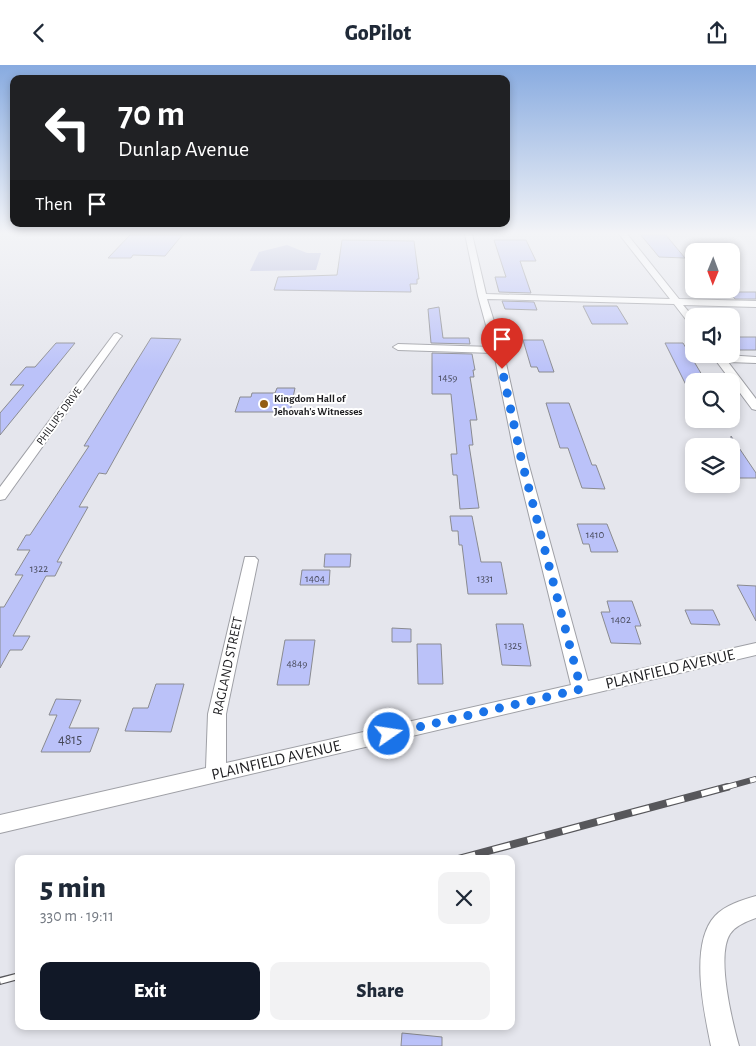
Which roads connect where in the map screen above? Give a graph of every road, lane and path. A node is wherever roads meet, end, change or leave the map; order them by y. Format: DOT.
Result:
graph roads {
  1 [pos="478,280"];
  2 [pos="660,280"];
  3 [pos="482,296"];
  4 [pos="677,301"];
  5 [pos="756,304"];
  6 [pos="685,312"];
  7 [pos="118,336"];
  8 [pos="398,347"];
  9 [pos="498,350"];
  10 [pos="740,358"];
  11 [pos="756,360"];
  12 [pos="723,363"];
  13 [pos="756,407"];
  14 [pos="0,496"];
  15 [pos="250,560"];
  16 [pos="756,649"];
  17 [pos="581,689"];
  18 [pos="216,774"];
  19 [pos="0,824"];
  20 [pos="756,907"];
  21 [pos="725,1046"];
  1 -- 3 [label="street"];
  2 -- 4 [label="street"];
  3 -- 4 [label="street"];
  3 -- 9 [label="street"];
  4 -- 5 [label="street"];
  4 -- 6 [label="street"];
  7 -- 14 [label="street, PHILLIPS DRIVE"];
  8 -- 9 [label="street"];
  9 -- 17 [label="street"];
  10 -- 11 [label="street"];
  12 -- 13 [label="street"];
  15 -- 18 [label="street, RAGLAND STREET"];
  16 -- 17 [label="street, PLAINFIELD AVENUE"];
  17 -- 18 [label="street, PLAINFIELD AVENUE"];
  18 -- 19 [label="street, PLAINFIELD AVENUE"];
  20 -- 21 [label="street"];
}
